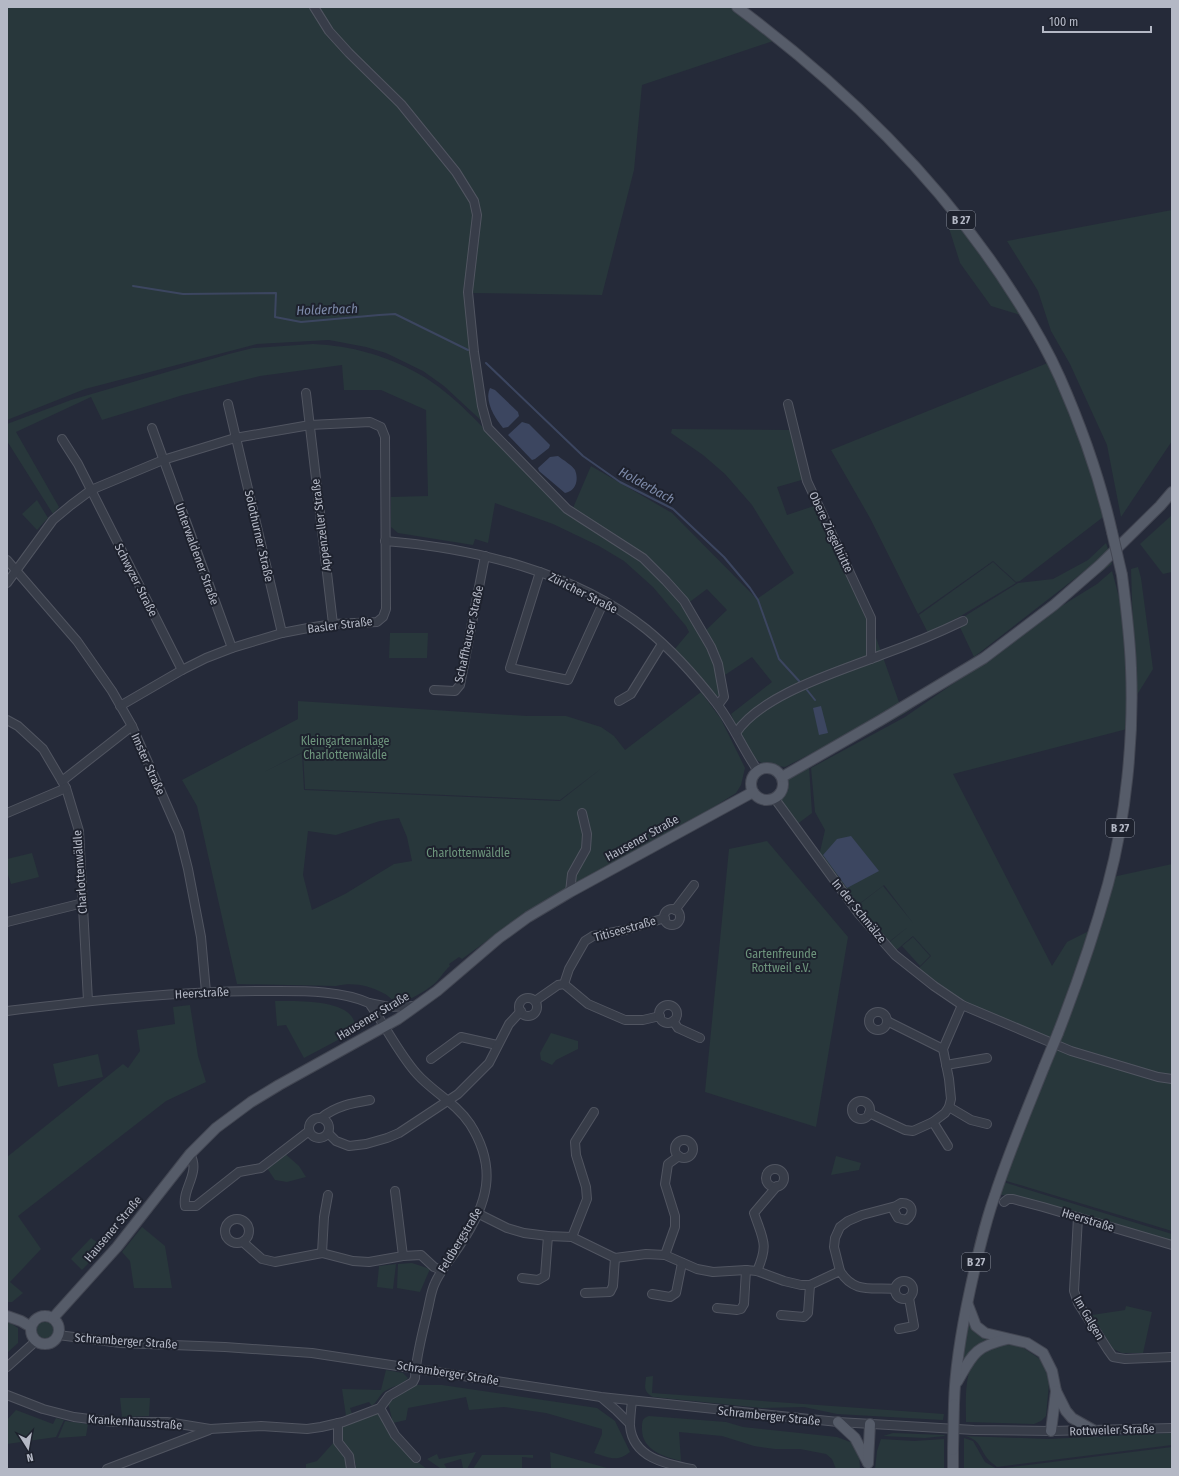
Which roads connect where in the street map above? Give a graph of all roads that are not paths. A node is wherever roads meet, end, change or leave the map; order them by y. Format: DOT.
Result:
graph roads {
  1 [pos="314,7"];
  2 [pos="737,7"];
  3 [pos="306,393"];
  4 [pos="228,404"];
  5 [pos="788,404"];
  6 [pos="310,425"];
  7 [pos="152,428"];
  8 [pos="236,438"];
  9 [pos="62,440"];
  10 [pos="163,460"];
  11 [pos="91,490"];
  12 [pos="1172,492"];
  13 [pos="385,541"];
  14 [pos="485,556"];
  15 [pos="7,560"];
  16 [pos="16,569"];
  17 [pos="540,572"];
  18 [pos="7,583"];
  19 [pos="604,601"];
  20 [pos="963,622"];
  21 [pos="333,624"];
  22 [pos="282,634"];
  23 [pos="662,644"];
  24 [pos="232,648"];
  25 [pos="871,659"];
  26 [pos="182,670"];
  27 [pos="434,690"];
  28 [pos="619,701"];
  29 [pos="718,705"];
  30 [pos="120,706"];
  31 [pos="7,720"];
  32 [pos="132,726"];
  33 [pos="736,733"];
  34 [pos="758,771"];
  35 [pos="782,777"];
  36 [pos="64,784"];
  37 [pos="752,792"];
  38 [pos="775,799"];
  39 [pos="7,813"];
  40 [pos="582,813"];
  41 [pos="694,885"];
  42 [pos="570,892"];
  43 [pos="83,903"];
  44 [pos="675,910"];
  45 [pos="665,918"];
  46 [pos="7,922"];
  47 [pos="564,984"];
  48 [pos="206,992"];
  49 [pos="88,1001"];
  50 [pos="535,1001"];
  51 [pos="369,1003"];
  52 [pos="962,1005"];
  53 [pos="416,1006"];
  54 [pos="7,1011"];
  55 [pos="521,1011"];
  56 [pos="660,1016"];
  57 [pos="673,1021"];
  58 [pos="887,1021"];
  59 [pos="385,1026"];
  60 [pos="700,1038"];
  61 [pos="497,1045"];
  62 [pos="943,1049"];
  63 [pos="987,1058"];
  64 [pos="431,1059"];
  65 [pos="946,1065"];
  66 [pos="1172,1079"];
  67 [pos="370,1100"];
  68 [pos="447,1100"];
  69 [pos="949,1107"];
  70 [pos="594,1112"];
  71 [pos="869,1113"];
  72 [pos="321,1118"];
  73 [pos="933,1122"];
  74 [pos="987,1124"];
  75 [pos="309,1130"];
  76 [pos="328,1132"];
  77 [pos="948,1146"];
  78 [pos="190,1154"];
  79 [pos="679,1156"];
  80 [pos="777,1186"];
  81 [pos="395,1191"];
  82 [pos="328,1195"];
  83 [pos="1004,1202"];
  84 [pos="896,1206"];
  85 [pos="478,1214"];
  86 [pos="1078,1217"];
  87 [pos="548,1236"];
  88 [pos="572,1237"];
  89 [pos="244,1241"];
  90 [pos="1172,1245"];
  91 [pos="322,1253"];
  92 [pos="665,1255"];
  93 [pos="403,1256"];
  94 [pos="615,1258"];
  95 [pos="682,1263"];
  96 [pos="441,1270"];
  97 [pos="746,1270"];
  98 [pos="757,1271"];
  99 [pos="840,1271"];
  100 [pos="522,1278"];
  101 [pos="810,1285"];
  102 [pos="895,1289"];
  103 [pos="585,1293"];
  104 [pos="652,1294"];
  105 [pos="909,1298"];
  106 [pos="967,1304"];
  107 [pos="717,1308"];
  108 [pos="781,1314"];
  109 [pos="7,1316"];
  110 [pos="53,1318"];
  111 [pos="31,1327"];
  112 [pos="899,1329"];
  113 [pos="58,1335"];
  114 [pos="1009,1339"];
  115 [pos="36,1341"];
  116 [pos="1172,1358"];
  117 [pos="7,1367"];
  118 [pos="416,1368"];
  119 [pos="955,1385"];
  120 [pos="1056,1391"];
  121 [pos="7,1395"];
  122 [pos="601,1397"];
  123 [pos="632,1401"];
  124 [pos="380,1408"];
  125 [pos="838,1422"];
  126 [pos="338,1423"];
  127 [pos="630,1424"];
  128 [pos="870,1424"];
  129 [pos="1172,1428"];
  130 [pos="210,1429"];
  131 [pos="1051,1431"];
  132 [pos="1096,1431"];
  133 [pos="416,1458"];
  134 [pos="868,1466"];
  135 [pos="107,1469"];
  136 [pos="352,1469"];
  137 [pos="692,1469"];
  138 [pos="953,1469"];
  1 -- 29 [label="street"];
  2 -- 106 [label="main road, B 27, bridge"];
  3 -- 6 [label="street"];
  4 -- 8 [label="street"];
  5 -- 25 [label="street, Obere Ziegelhütte"];
  6 -- 8 [label="street, Basler Straße"];
  6 -- 13 [label="street, Basler Straße"];
  6 -- 21 [label="street, Appenzeller Straße"];
  7 -- 10 [label="street"];
  8 -- 10 [label="street, Basler Straße"];
  8 -- 22 [label="street, Solothurner Straße"];
  9 -- 11 [label="street"];
  10 -- 11 [label="street, Basler Straße"];
  10 -- 24 [label="street, Unterwaldener Straße"];
  11 -- 16 [label="street, Basler Straße"];
  11 -- 26 [label="street, Schwyzer Straße"];
  12 -- 35 [label="main road"];
  13 -- 14 [label="street, Züricher Straße"];
  13 -- 21 [label="street, Basler Straße"];
  14 -- 17 [label="street, Züricher Straße"];
  14 -- 27 [label="street, Schaffhauser Straße"];
  15 -- 16 [label="street, Imster Straße"];
  16 -- 18 [label="street, Basler Straße"];
  16 -- 30 [label="street, Imster Straße"];
  17 -- 19 [label="street, Züricher Straße"];
  17 -- 19 [label="street"];
  19 -- 23 [label="street, Züricher Straße"];
  20 -- 25 [label="street"];
  21 -- 22 [label="street, Basler Straße"];
  22 -- 24 [label="street, Basler Straße"];
  23 -- 28 [label="street"];
  23 -- 29 [label="street, Züricher Straße"];
  24 -- 26 [label="street, Basler Straße"];
  25 -- 33 [label="street"];
  26 -- 30 [label="street, Basler Straße"];
  29 -- 33 [label="street, Züricher Straße"];
  30 -- 32 [label="street, Imster Straße"];
  31 -- 36 [label="street, Charlottenwäldle"];
  32 -- 36 [label="street"];
  32 -- 48 [label="street, Imster Straße"];
  33 -- 34 [label="street, Züricher Straße"];
  34 -- 35 [label="main road"];
  34 -- 37 [label="main road"];
  35 -- 38 [label="main road"];
  36 -- 39 [label="street"];
  36 -- 43 [label="street, Charlottenwäldle"];
  37 -- 38 [label="main road"];
  37 -- 42 [label="main road, Hausener Straße"];
  38 -- 52 [label="street, In der Schmälze"];
  40 -- 42 [label="street"];
  41 -- 44 [label="street"];
  42 -- 53 [label="main road, Hausener Straße"];
  43 -- 46 [label="street"];
  43 -- 49 [label="street, Charlottenwäldle"];
  44 -- 45 [label="street"];
  44 -- 45 [label="street"];
  45 -- 47 [label="street, Titiseestraße"];
  47 -- 50 [label="street"];
  47 -- 56 [label="street"];
  48 -- 49 [label="street, Heerstraße"];
  48 -- 51 [label="street, Heerstraße"];
  49 -- 54 [label="street, Heerstraße"];
  50 -- 55 [label="street"];
  50 -- 55 [label="street"];
  51 -- 53 [label="street, Heerstraße"];
  51 -- 59 [label="street"];
  52 -- 62 [label="street"];
  52 -- 66 [label="street, In der Schmälze"];
  53 -- 59 [label="main road, Hausener Straße"];
  55 -- 61 [label="street"];
  56 -- 57 [label="street"];
  56 -- 57 [label="street"];
  57 -- 60 [label="street"];
  58 -- 62 [label="street"];
  59 -- 68 [label="street, Feldbergstraße"];
  59 -- 78 [label="main road, Hausener Straße"];
  61 -- 64 [label="street"];
  61 -- 68 [label="street"];
  62 -- 65 [label="street"];
  63 -- 65 [label="street"];
  65 -- 69 [label="street"];
  67 -- 72 [label="street"];
  68 -- 76 [label="street"];
  68 -- 85 [label="street, Feldbergstraße"];
  69 -- 73 [label="street"];
  69 -- 74 [label="street"];
  70 -- 88 [label="street"];
  71 -- 73 [label="street"];
  72 -- 75 [label="street"];
  72 -- 76 [label="street"];
  73 -- 77 [label="street"];
  75 -- 76 [label="street"];
  75 -- 78 [label="street"];
  78 -- 110 [label="main road, Hausener Straße"];
  79 -- 92 [label="street"];
  80 -- 98 [label="street"];
  81 -- 93 [label="street"];
  82 -- 91 [label="street"];
  83 -- 86 [label="street, Heerstraße"];
  84 -- 99 [label="street"];
  85 -- 87 [label="street"];
  85 -- 96 [label="street, Feldbergstraße"];
  86 -- 90 [label="street, Heerstraße"];
  86 -- 116 [label="street, Im Galgen"];
  87 -- 88 [label="street"];
  87 -- 100 [label="street"];
  88 -- 94 [label="street"];
  89 -- 91 [label="street"];
  91 -- 93 [label="street"];
  92 -- 94 [label="street"];
  92 -- 95 [label="street"];
  93 -- 96 [label="street"];
  94 -- 103 [label="street"];
  95 -- 97 [label="street"];
  95 -- 104 [label="street"];
  96 -- 118 [label="street, Feldbergstraße"];
  97 -- 98 [label="street"];
  97 -- 107 [label="street"];
  98 -- 101 [label="street"];
  99 -- 101 [label="street"];
  99 -- 102 [label="street"];
  101 -- 108 [label="street"];
  102 -- 105 [label="street"];
  102 -- 105 [label="street"];
  105 -- 112 [label="street"];
  106 -- 114 [label="main road"];
  106 -- 119 [label="main road, B 27"];
  109 -- 111 [label="main road"];
  110 -- 111 [label="main road"];
  110 -- 113 [label="main road"];
  111 -- 115 [label="main road"];
  113 -- 115 [label="main road"];
  113 -- 118 [label="street, Schramberger Straße"];
  114 -- 119 [label="main road"];
  114 -- 120 [label="main road"];
  115 -- 117 [label="street"];
  118 -- 122 [label="street, Schramberger Straße"];
  118 -- 124 [label="street, Krankenhausstraße"];
  119 -- 138 [label="main road, B 27, bridge"];
  120 -- 131 [label="main road"];
  120 -- 132 [label="main road"];
  121 -- 130 [label="street, Krankenhausstraße"];
  122 -- 123 [label="street, Schramberger Straße"];
  122 -- 127 [label="street"];
  123 -- 125 [label="street, Schramberger Straße"];
  123 -- 127 [label="street"];
  124 -- 126 [label="street, Krankenhausstraße"];
  124 -- 133 [label="street"];
  125 -- 128 [label="street, Schramberger Straße"];
  125 -- 134 [label="main road"];
  126 -- 130 [label="street, Krankenhausstraße"];
  126 -- 136 [label="street"];
  127 -- 137 [label="street"];
  128 -- 131 [label="street, Rottweiler Straße"];
  128 -- 134 [label="main road"];
  129 -- 132 [label="street, Rottweiler Straße"];
  130 -- 135 [label="street"];
  131 -- 132 [label="street, Rottweiler Straße"];
}
